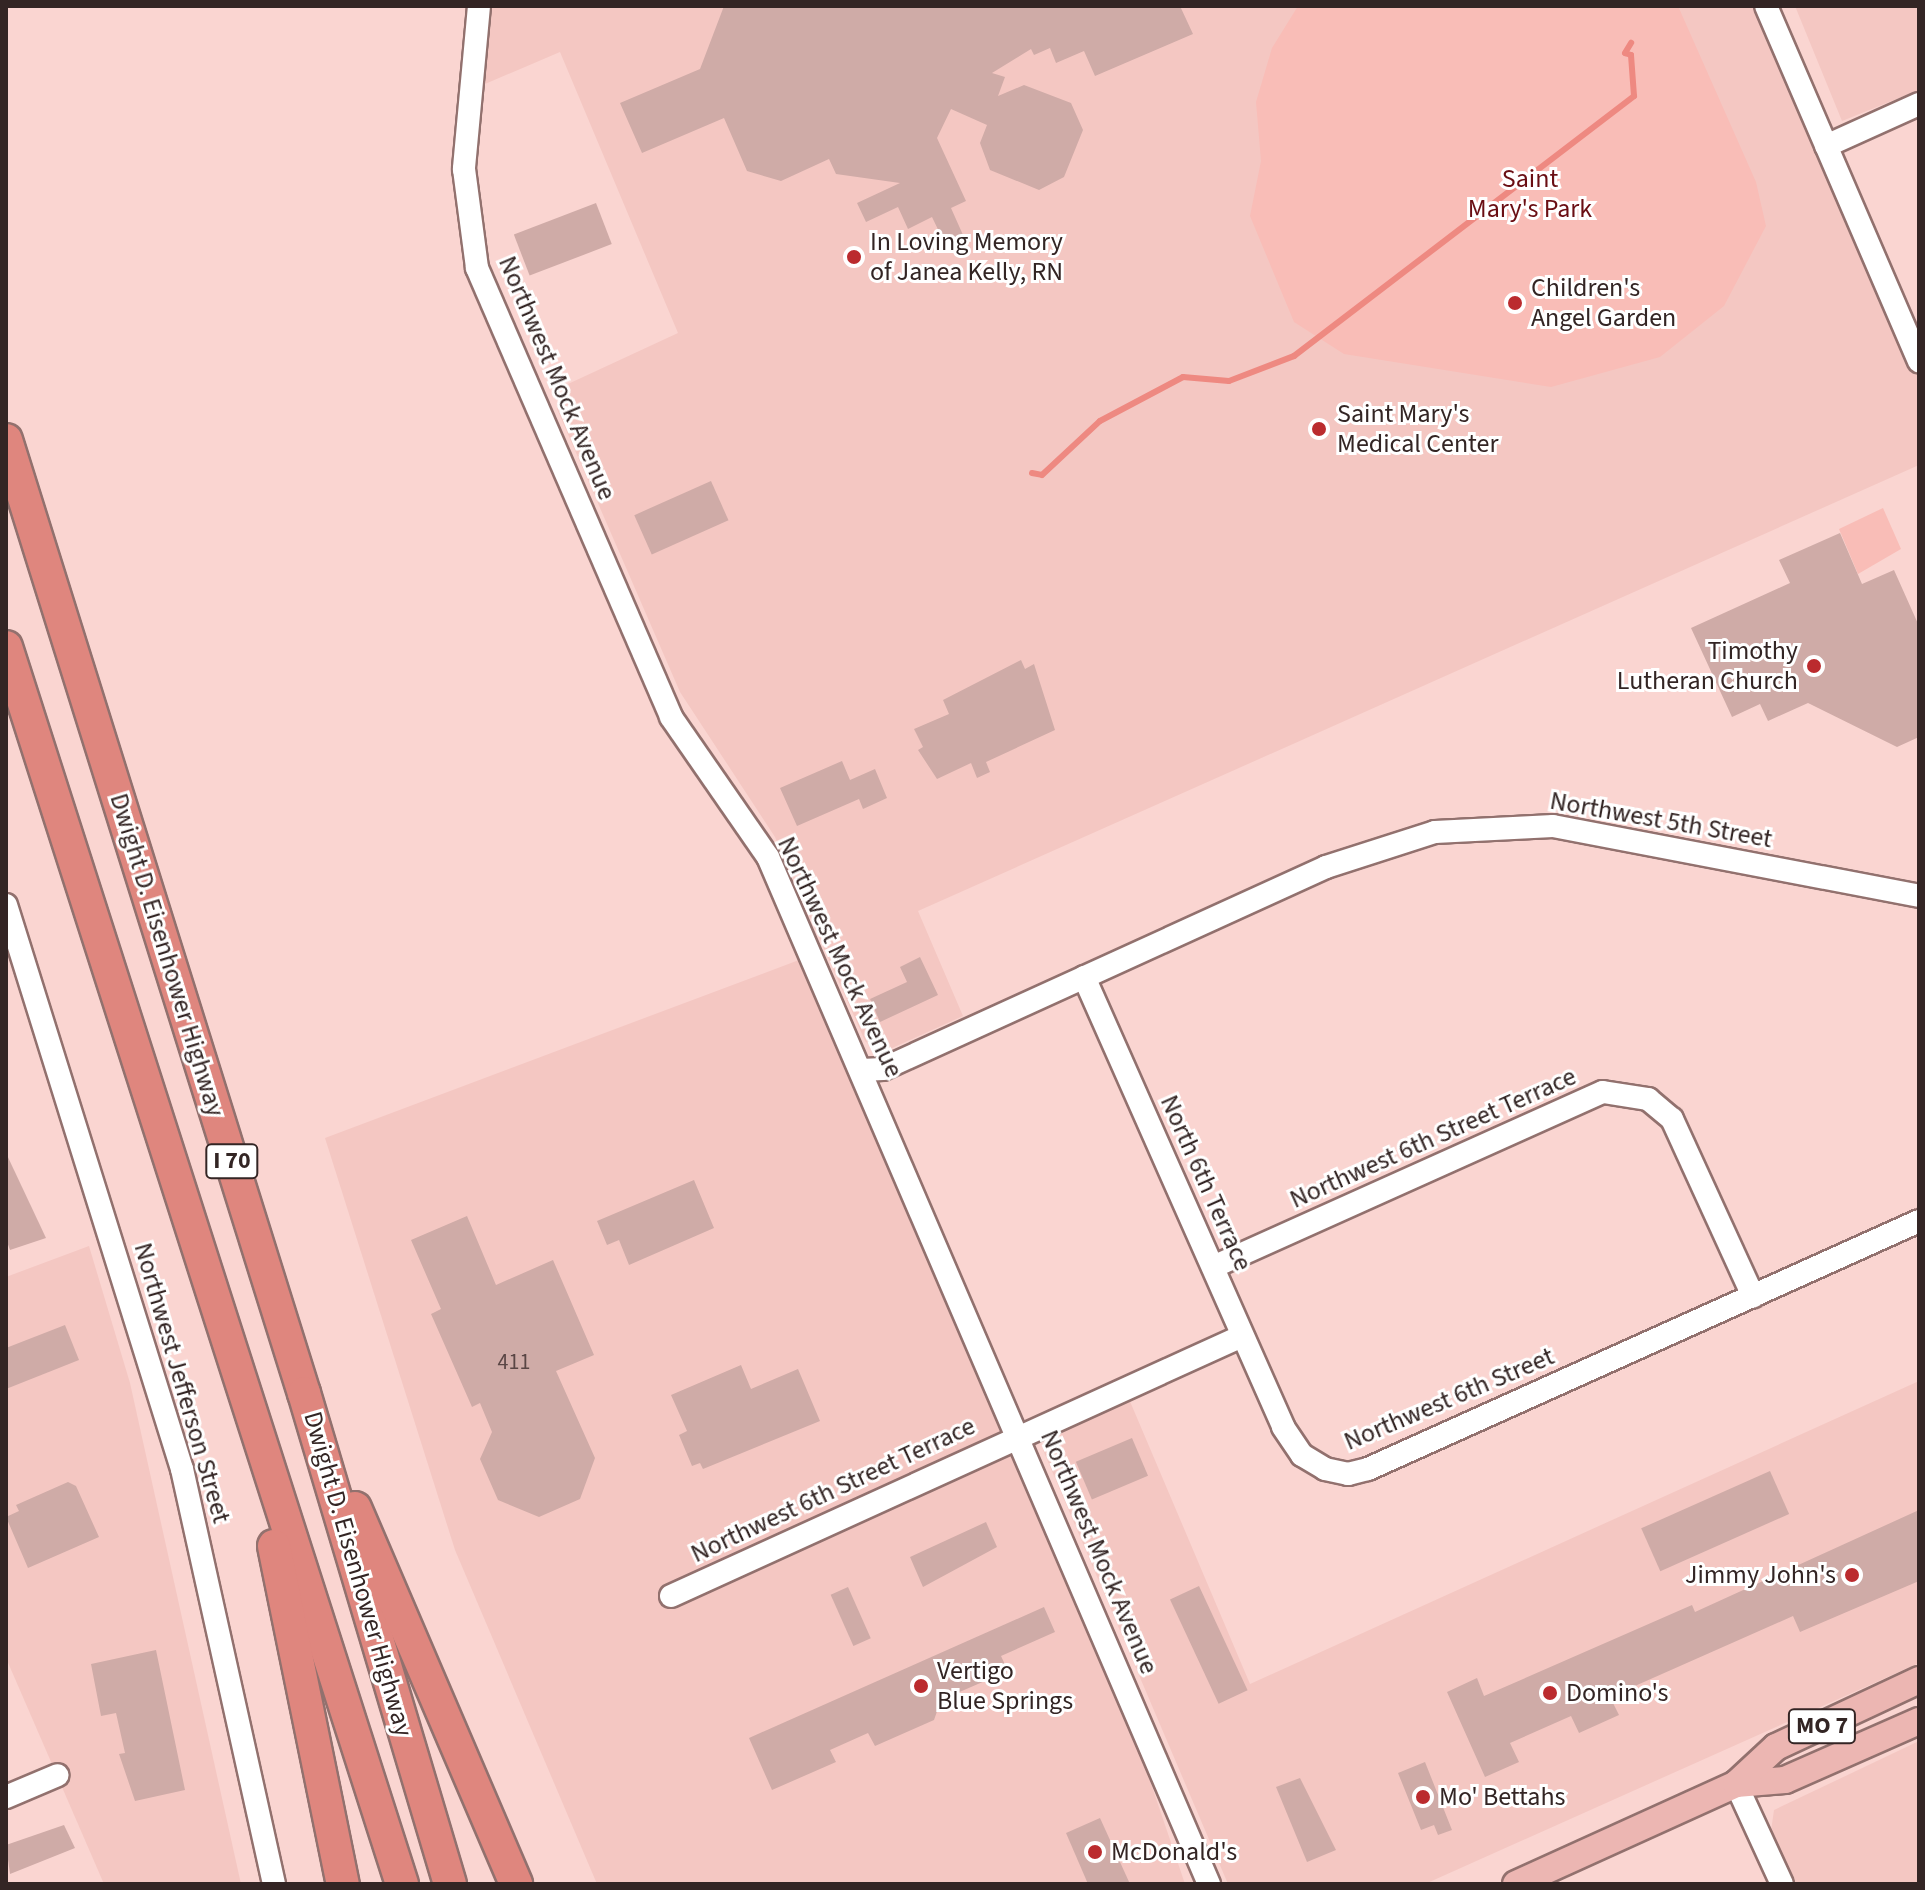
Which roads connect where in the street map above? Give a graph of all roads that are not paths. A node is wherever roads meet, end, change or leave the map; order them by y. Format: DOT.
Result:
graph roads {
  1 [pos="479,6"];
  2 [pos="1766,6"];
  3 [pos="1919,104"];
  4 [pos="1826,146"];
  5 [pos="1919,361"];
  6 [pos="6,440"];
  7 [pos="6,647"];
  8 [pos="1919,896"];
  9 [pos="6,905"];
  10 [pos="1084,977"];
  11 [pos="862,1070"];
  12 [pos="1919,1221"];
  13 [pos="1213,1267"];
  14 [pos="1753,1296"];
  15 [pos="1242,1336"];
  16 [pos="304,1393"];
  17 [pos="250,1413"];
  18 [pos="1018,1435"];
  19 [pos="671,1596"];
  20 [pos="1919,1680"];
  21 [pos="1919,1721"];
  22 [pos="58,1775"];
  23 [pos="1736,1784"];
  24 [pos="6,1797"];
  25 [pos="274,1884"];
  26 [pos="343,1884"];
  27 [pos="402,1884"];
  28 [pos="450,1884"];
  29 [pos="516,1884"];
  30 [pos="1209,1884"];
  31 [pos="1516,1884"];
  32 [pos="1782,1884"];
  1 -- 11 [label="street, Northwest Mock Avenue"];
  2 -- 4 [label="street"];
  3 -- 4 [label="street"];
  4 -- 5 [label="street"];
  6 -- 16 [label="highway, Dwight D. Eisenhower Highway / I 70"];
  7 -- 17 [label="highway, Dwight D. Eisenhower Highway / I 70"];
  8 -- 10 [label="street, Northwest 5th Street"];
  9 -- 25 [label="street, Northwest Jefferson Street"];
  10 -- 11 [label="street, Northwest 5th Street"];
  10 -- 13 [label="street, North 6th Terrace"];
  11 -- 18 [label="street, Northwest Mock Avenue"];
  12 -- 14 [label="street, Northwest 6th Street"];
  13 -- 14 [label="street, Northwest 6th Street Terrace"];
  13 -- 15 [label="street, North 6th Terrace"];
  14 -- 15 [label="street, Northwest 6th Street"];
  15 -- 18 [label="street"];
  16 -- 28 [label="highway, Dwight D. Eisenhower Highway / I 70"];
  16 -- 29 [label="highway"];
  17 -- 26 [label="highway"];
  17 -- 27 [label="highway, Dwight D. Eisenhower Highway / I 70"];
  18 -- 19 [label="street, Northwest 6th Street Terrace"];
  18 -- 30 [label="street, Northwest Mock Avenue"];
  20 -- 23 [label="main road, MO 7"];
  21 -- 23 [label="main road, MO 7"];
  22 -- 24 [label="street"];
  23 -- 31 [label="main road, MO 7"];
  23 -- 32 [label="street"];
}
